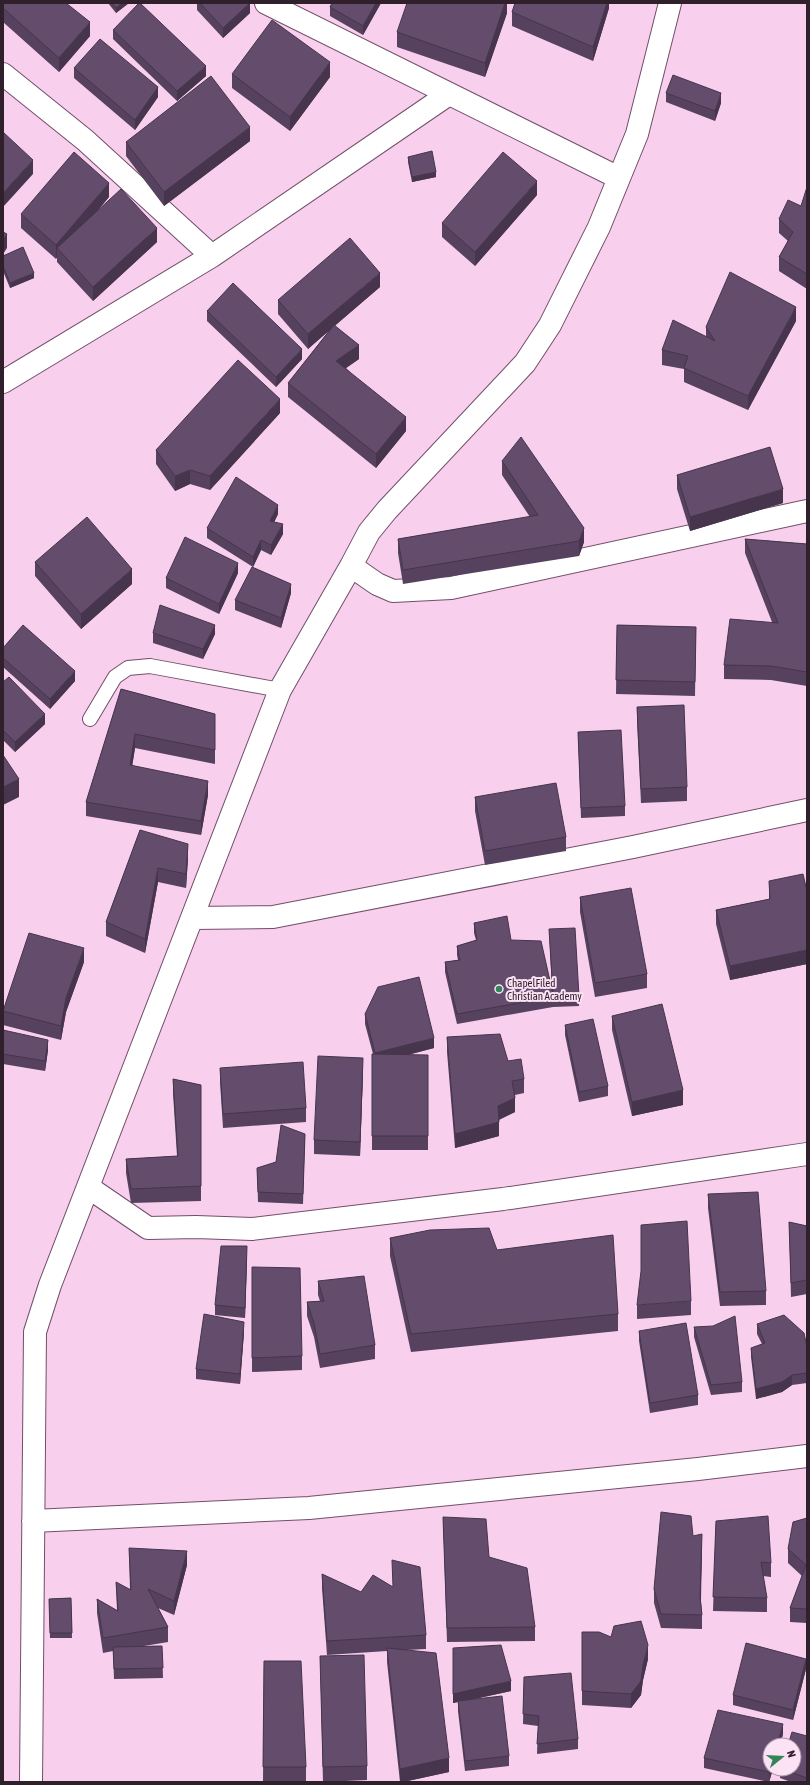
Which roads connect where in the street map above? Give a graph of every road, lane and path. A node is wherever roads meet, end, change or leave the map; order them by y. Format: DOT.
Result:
graph roads {
  1 [pos="266,3"];
  2 [pos="670,3"];
  3 [pos="3,74"];
  4 [pos="449,94"];
  5 [pos="619,178"];
  6 [pos="212,256"];
  7 [pos="3,382"];
  8 [pos="807,511"];
  9 [pos="351,566"];
  10 [pos="280,690"];
  11 [pos="90,719"];
  12 [pos="807,810"];
  13 [pos="193,918"];
  14 [pos="807,1154"];
  15 [pos="88,1187"];
  16 [pos="807,1456"];
  17 [pos="34,1521"];
  18 [pos="31,1782"];
  1 -- 4 [label="street"];
  2 -- 5 [label="street"];
  3 -- 6 [label="street"];
  4 -- 5 [label="street"];
  4 -- 6 [label="street"];
  5 -- 9 [label="street"];
  6 -- 7 [label="street"];
  8 -- 9 [label="street"];
  9 -- 10 [label="street"];
  10 -- 11 [label="lane"];
  10 -- 13 [label="street"];
  12 -- 13 [label="street"];
  13 -- 15 [label="street"];
  14 -- 15 [label="street"];
  15 -- 17 [label="street"];
  16 -- 17 [label="street"];
  17 -- 18 [label="street"];
}
